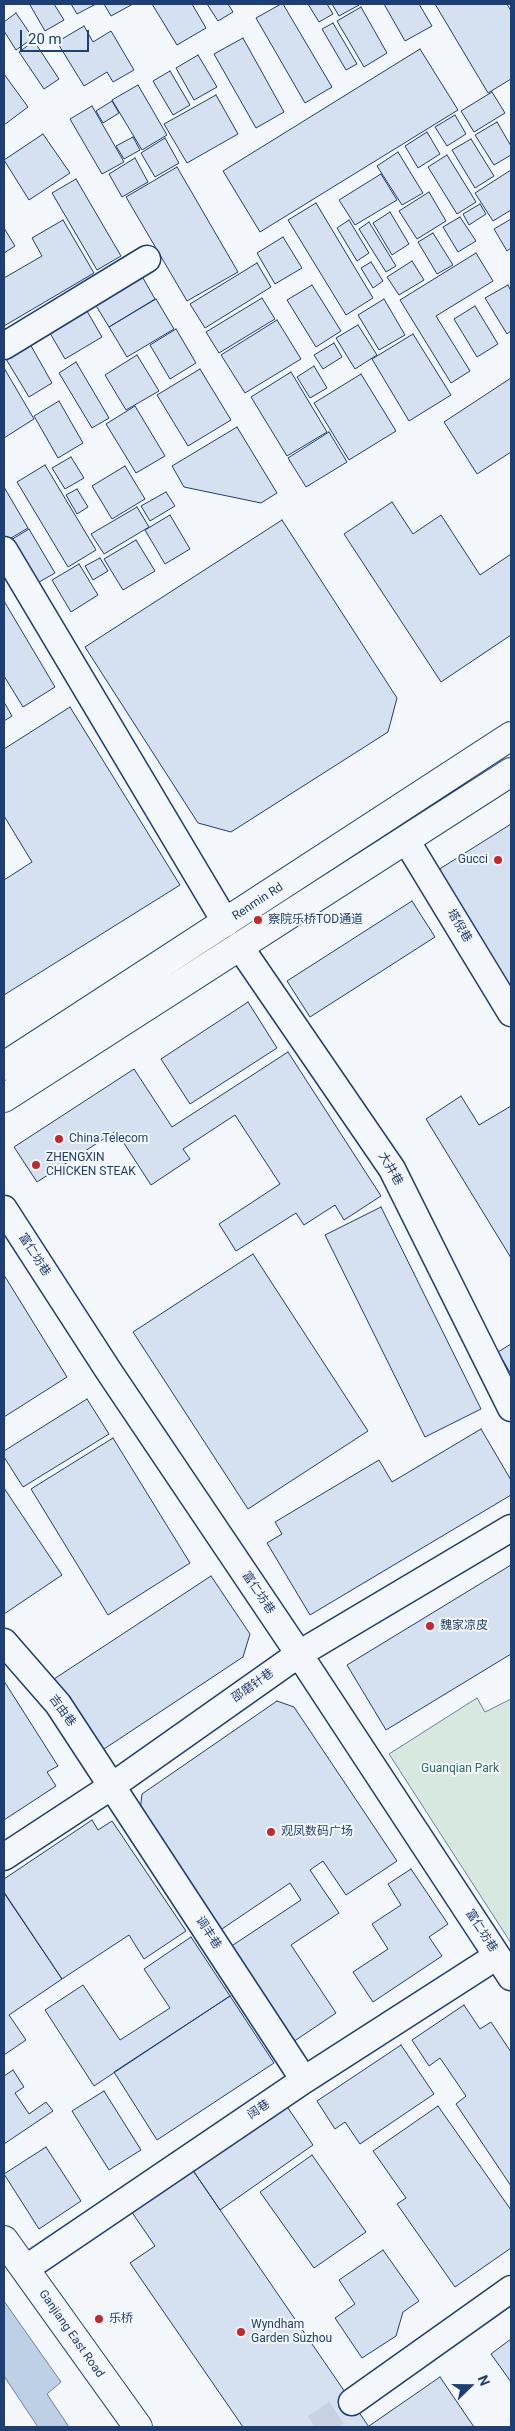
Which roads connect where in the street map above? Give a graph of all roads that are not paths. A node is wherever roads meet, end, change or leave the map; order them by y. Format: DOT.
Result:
graph roads {
  1 [pos="147,259"];
  2 [pos="4,346"];
  3 [pos="4,550"];
  4 [pos="511,736"];
  5 [pos="511,772"];
  6 [pos="406,840"];
  7 [pos="226,922"];
  8 [pos="240,947"];
  9 [pos="511,1013"];
  10 [pos="4,1066"];
  11 [pos="4,1098"];
  12 [pos="4,1208"];
  13 [pos="511,1408"];
  14 [pos="511,1528"];
  15 [pos="4,1642"];
  16 [pos="299,1654"];
  17 [pos="112,1786"];
  18 [pos="4,1857"];
  19 [pos="497,1956"];
  20 [pos="511,1977"];
  21 [pos="304,2080"];
  22 [pos="4,2240"];
  23 [pos="25,2269"];
  24 [pos="511,2289"];
  25 [pos="352,2402"];
  26 [pos="138,2427"];
  1 -- 2 [label="street"];
  3 -- 7 [label="street"];
  4 -- 7 [label="main road, Renmin Rd"];
  5 -- 6 [label="main road"];
  6 -- 8 [label="main road"];
  6 -- 9 [label="street, 塔倪巷"];
  7 -- 10 [label="main road, Renmin Rd"];
  8 -- 11 [label="main road"];
  8 -- 13 [label="street, 大井巷"];
  12 -- 16 [label="street, 富仁坊巷"];
  14 -- 16 [label="street, 邵磨针巷"];
  15 -- 17 [label="street, 吉由巷"];
  16 -- 17 [label="street, 邵磨针巷"];
  16 -- 19 [label="street, 富仁坊巷"];
  17 -- 18 [label="street, 邵磨针巷"];
  17 -- 21 [label="street, 调丰巷"];
  19 -- 20 [label="street, 富仁坊巷"];
  19 -- 21 [label="street, 阔巷"];
  21 -- 23 [label="street, 阔巷"];
  22 -- 23 [label="main road, Ganjiang East Road"];
  23 -- 26 [label="main road, Ganjiang East Road"];
  24 -- 25 [label="street"];
}
